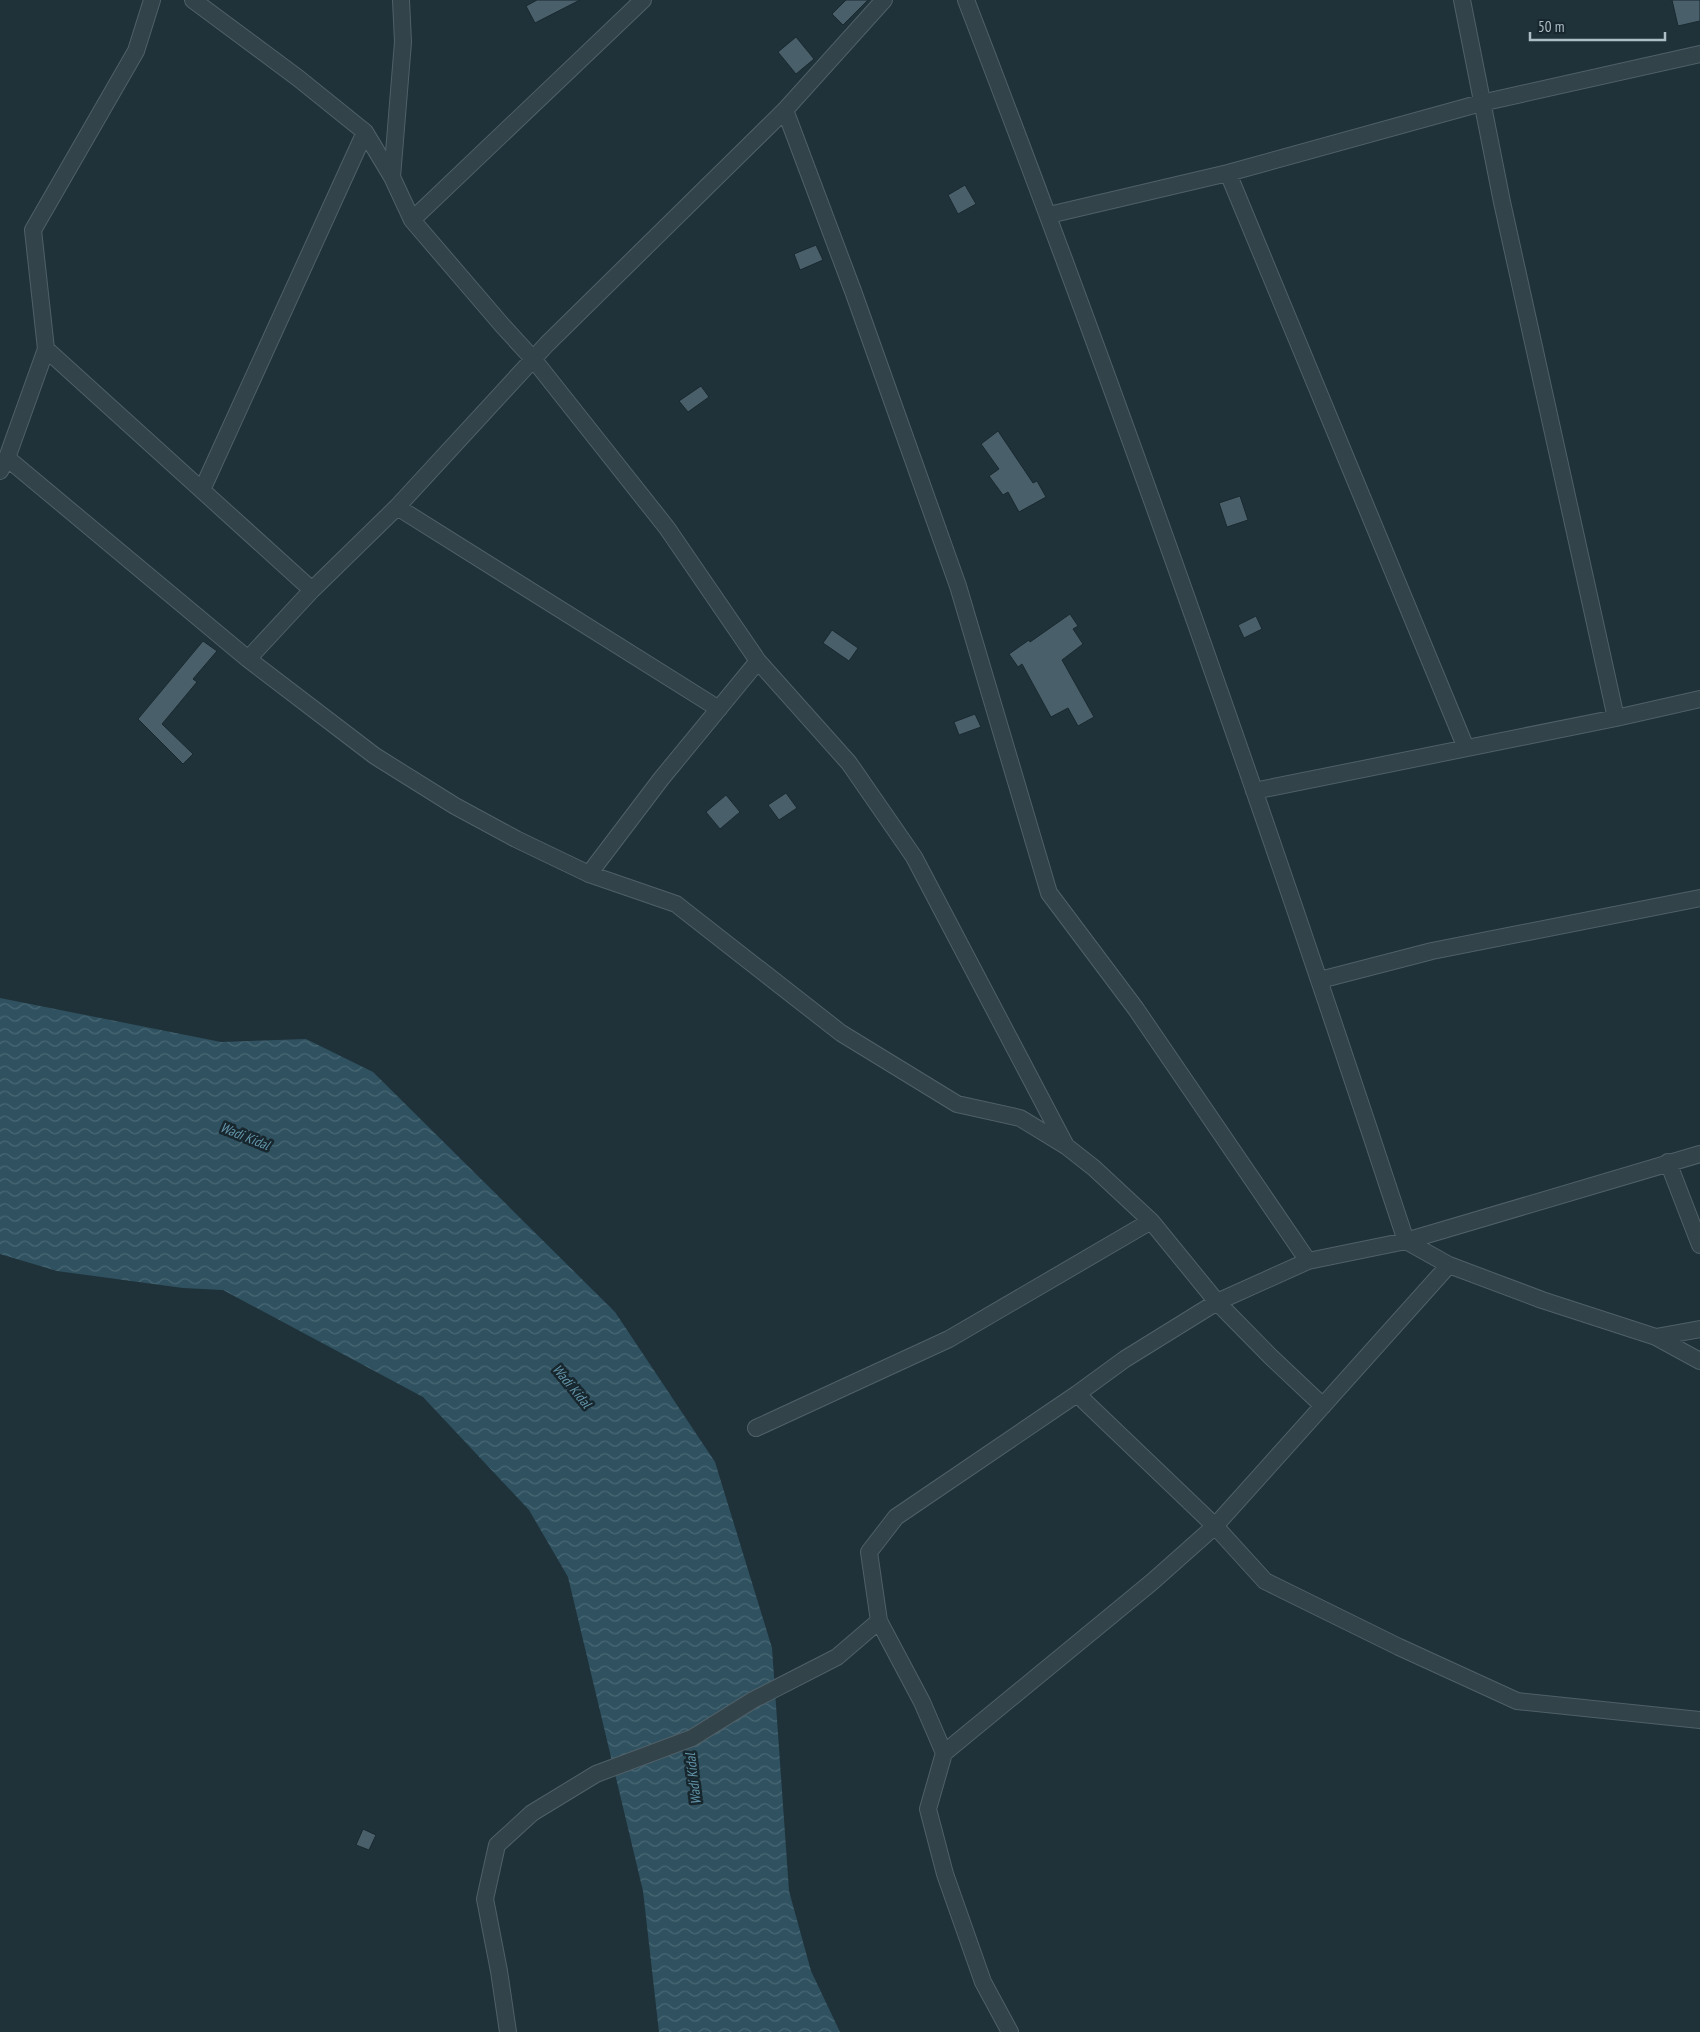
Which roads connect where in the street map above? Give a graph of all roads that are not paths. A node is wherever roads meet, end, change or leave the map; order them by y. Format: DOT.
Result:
graph roads {
  1 [pos="152,0"];
  2 [pos="193,0"];
  3 [pos="401,0"];
  4 [pos="642,0"];
  5 [pos="884,0"];
  6 [pos="966,0"];
  7 [pos="1462,0"];
  8 [pos="1700,54"];
  9 [pos="1481,103"];
  10 [pos="784,110"];
  11 [pos="365,132"];
  12 [pos="1228,174"];
  13 [pos="392,177"];
  14 [pos="1049,215"];
  15 [pos="412,220"];
  16 [pos="46,349"];
  17 [pos="534,360"];
  18 [pos="4,464"];
  19 [pos="202,490"];
  20 [pos="397,507"];
  21 [pos="312,590"];
  22 [pos="248,659"];
  23 [pos="758,661"];
  24 [pos="1700,699"];
  25 [pos="719,709"];
  26 [pos="1616,718"];
  27 [pos="1466,748"];
  28 [pos="1254,791"];
  29 [pos="588,874"];
  30 [pos="1700,898"];
  31 [pos="1320,980"];
  32 [pos="1066,1146"];
  33 [pos="1700,1154"];
  34 [pos="1668,1162"];
  35 [pos="1151,1221"];
  36 [pos="1406,1241"];
  37 [pos="1700,1245"];
  38 [pos="1308,1261"];
  39 [pos="1449,1265"];
  40 [pos="1217,1302"];
  41 [pos="1700,1329"];
  42 [pos="1656,1337"];
  43 [pos="1700,1361"];
  44 [pos="1077,1394"];
  45 [pos="1323,1406"];
  46 [pos="756,1428"];
  47 [pos="1215,1526"];
  48 [pos="879,1621"];
  49 [pos="1700,1720"];
  50 [pos="944,1753"];
  51 [pos="508,2032"];
  52 [pos="1010,2032"];
  1 -- 16 [label="street"];
  2 -- 11 [label="street"];
  3 -- 13 [label="street"];
  4 -- 15 [label="street"];
  5 -- 10 [label="street"];
  6 -- 14 [label="street"];
  7 -- 9 [label="street"];
  8 -- 9 [label="street"];
  9 -- 12 [label="street"];
  9 -- 26 [label="street"];
  10 -- 17 [label="street"];
  10 -- 38 [label="street"];
  11 -- 13 [label="street"];
  11 -- 19 [label="street"];
  12 -- 14 [label="street"];
  12 -- 27 [label="street"];
  13 -- 15 [label="street"];
  14 -- 28 [label="street"];
  15 -- 17 [label="street"];
  16 -- 18 [label="street"];
  16 -- 19 [label="street"];
  17 -- 20 [label="street"];
  17 -- 23 [label="street"];
  18 -- 22 [label="street"];
  19 -- 21 [label="street"];
  20 -- 21 [label="street"];
  20 -- 25 [label="street"];
  21 -- 22 [label="street"];
  22 -- 29 [label="street"];
  23 -- 25 [label="street"];
  23 -- 32 [label="street"];
  24 -- 26 [label="street"];
  25 -- 29 [label="street"];
  26 -- 27 [label="street"];
  27 -- 28 [label="street"];
  28 -- 31 [label="street"];
  29 -- 32 [label="street"];
  30 -- 31 [label="street"];
  31 -- 36 [label="street"];
  32 -- 35 [label="street"];
  33 -- 34 [label="street"];
  34 -- 36 [label="street"];
  34 -- 37 [label="street"];
  35 -- 40 [label="street"];
  35 -- 46 [label="street"];
  36 -- 38 [label="street"];
  36 -- 39 [label="street"];
  38 -- 40 [label="street"];
  39 -- 42 [label="street"];
  39 -- 45 [label="street"];
  40 -- 44 [label="street"];
  40 -- 45 [label="street"];
  41 -- 42 [label="street"];
  42 -- 43 [label="street"];
  44 -- 47 [label="street"];
  44 -- 48 [label="street"];
  45 -- 47 [label="street"];
  47 -- 49 [label="street"];
  47 -- 50 [label="street"];
  48 -- 50 [label="street"];
  48 -- 51 [label="street"];
  50 -- 52 [label="street"];
}
